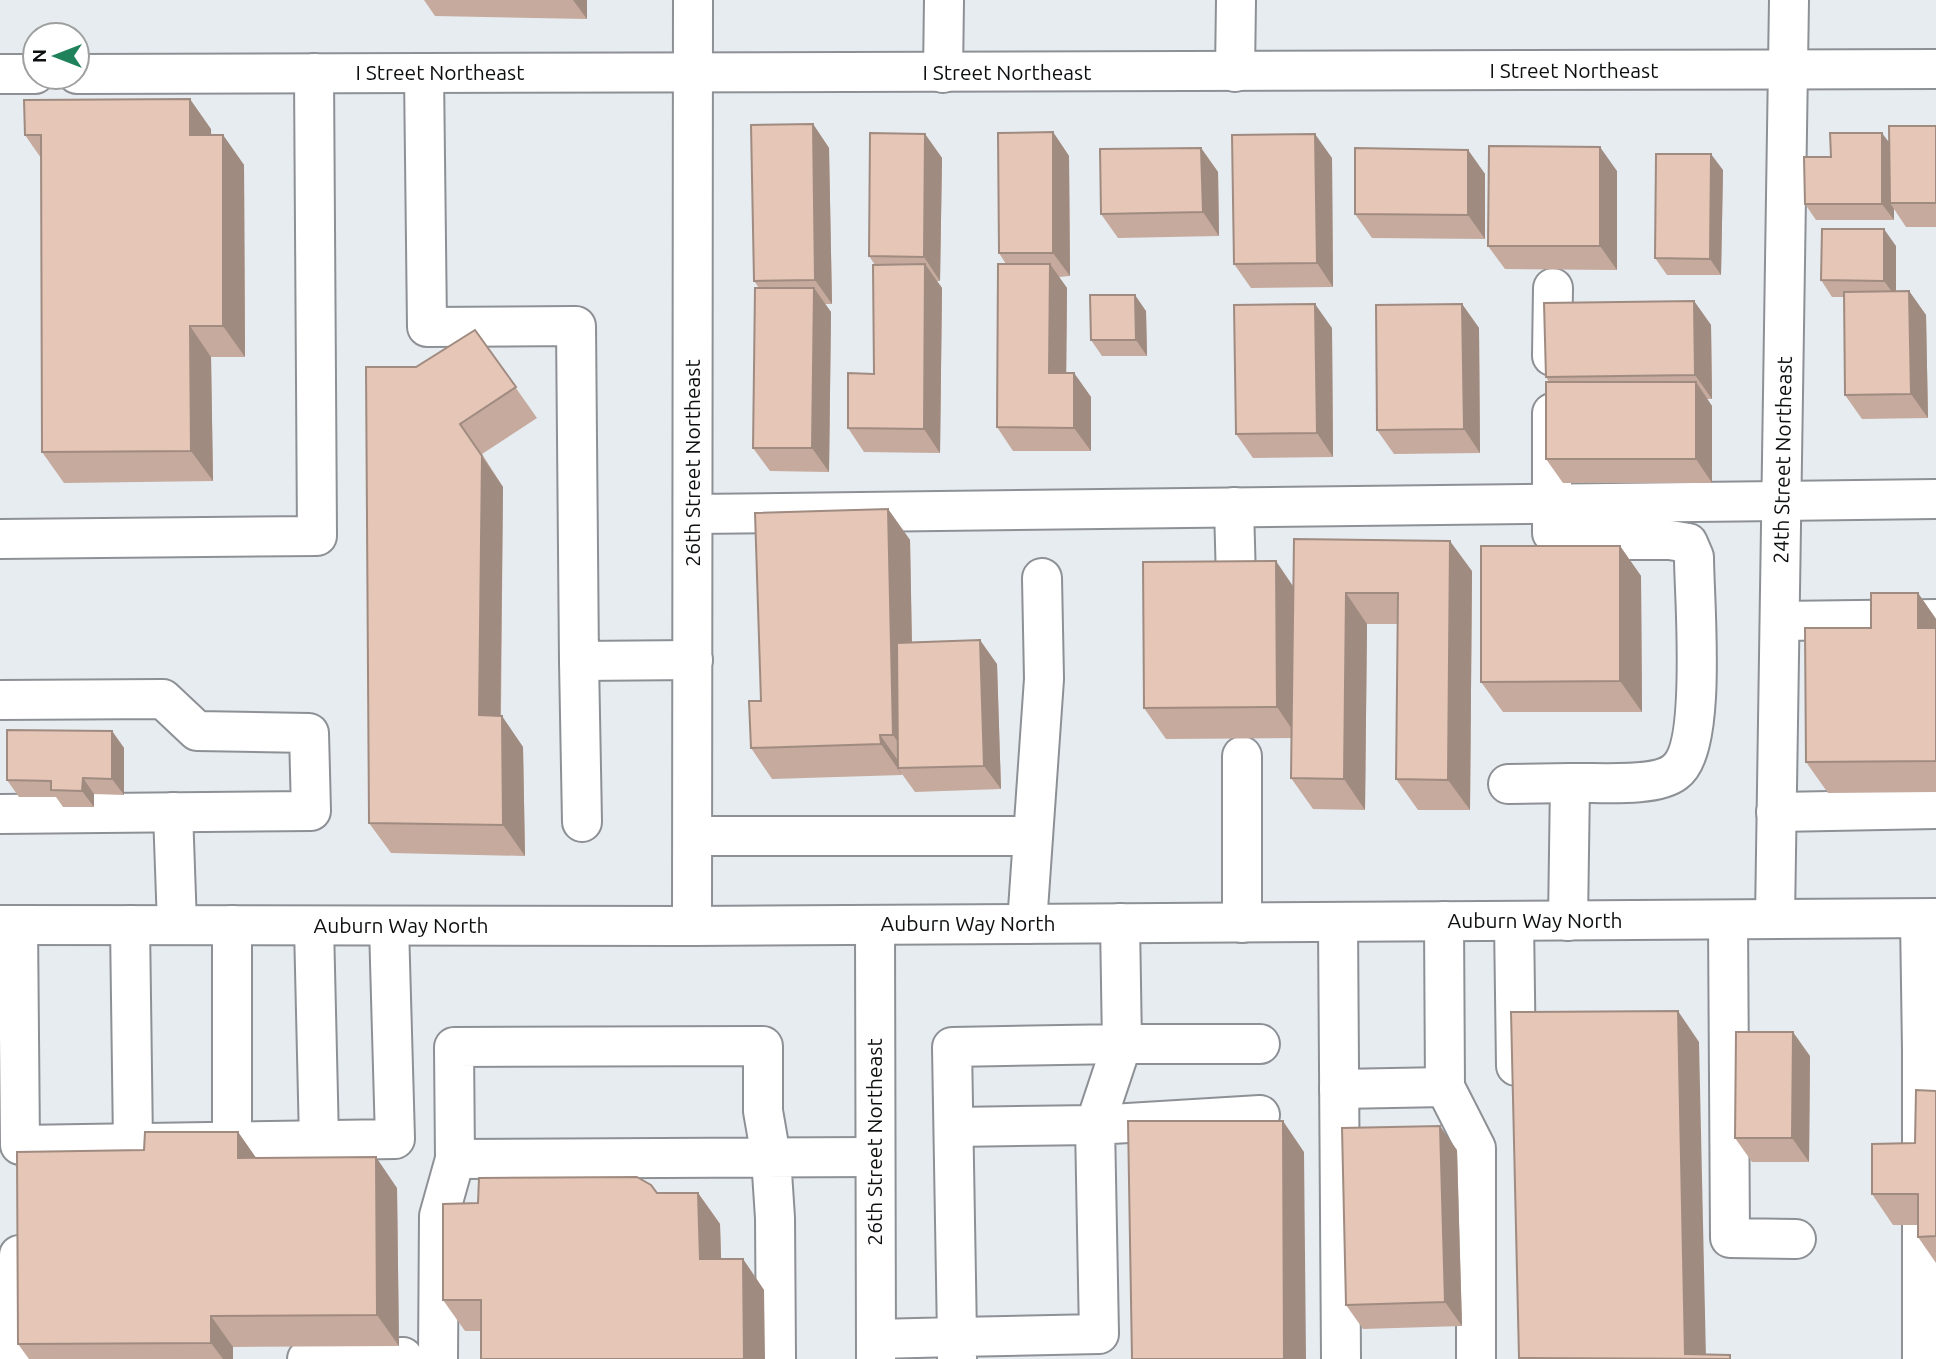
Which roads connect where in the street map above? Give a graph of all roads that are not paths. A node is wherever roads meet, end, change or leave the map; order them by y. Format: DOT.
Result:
graph roads {
  1 [pos="692,0"];
  2 [pos="944,0"];
  3 [pos="1236,0"];
  4 [pos="1789,0"];
  5 [pos="1936,69"];
  6 [pos="1789,71"];
  7 [pos="1235,72"];
  8 [pos="314,73"];
  9 [pos="424,73"];
  10 [pos="693,73"];
  11 [pos="943,73"];
  12 [pos="0,74"];
  13 [pos="21,74"];
  14 [pos="91,74"];
  15 [pos="1553,288"];
  16 [pos="1782,499"];
  17 [pos="1936,499"];
  18 [pos="1551,502"];
  19 [pos="1234,507"];
  20 [pos="693,514"];
  21 [pos="0,539"];
  22 [pos="1042,578"];
  23 [pos="1236,580"];
  24 [pos="1936,619"];
  25 [pos="1780,635"];
  26 [pos="1893,647"];
  27 [pos="693,660"];
  28 [pos="579,661"];
  29 [pos="0,700"];
  30 [pos="1242,756"];
  31 [pos="1570,783"];
  32 [pos="1507,784"];
  33 [pos="1936,809"];
  34 [pos="173,812"];
  35 [pos="1776,812"];
  36 [pos="0,814"];
  37 [pos="582,822"];
  38 [pos="693,836"];
  39 [pos="1033,836"];
  40 [pos="1928,918"];
  41 [pos="1774,919"];
  42 [pos="1728,920"];
  43 [pos="1444,921"];
  44 [pos="1514,921"];
  45 [pos="1568,921"];
  46 [pos="1338,922"];
  47 [pos="1120,923"];
  48 [pos="1242,923"];
  49 [pos="1027,924"];
  50 [pos="9,925"];
  51 [pos="130,925"];
  52 [pos="177,925"];
  53 [pos="232,925"];
  54 [pos="875,925"];
  55 [pos="314,926"];
  56 [pos="390,926"];
  57 [pos="692,926"];
  58 [pos="1122,1044"];
  59 [pos="1260,1044"];
  60 [pos="1929,1049"];
  61 [pos="1446,1087"];
  62 [pos="1339,1089"];
  63 [pos="1517,1095"];
  64 [pos="1260,1115"];
  65 [pos="1095,1125"];
  66 [pos="954,1127"];
  67 [pos="319,1140"];
  68 [pos="232,1142"];
  69 [pos="133,1143"];
  70 [pos="20,1145"];
  71 [pos="771,1157"];
  72 [pos="875,1157"];
  73 [pos="455,1159"];
  74 [pos="1922,1174"];
  75 [pos="20,1185"];
  76 [pos="19,1225"];
  77 [pos="1922,1225"];
  78 [pos="1796,1239"];
  79 [pos="1099,1347"];
  80 [pos="957,1348"];
  81 [pos="876,1349"];
  82 [pos="421,1358"];
  83 [pos="18,1359"];
  84 [pos="307,1359"];
  85 [pos="776,1359"];
  86 [pos="1341,1359"];
  87 [pos="1476,1359"];
  88 [pos="1922,1359"];
  1 -- 10 [label="street, 26th Street Northeast"];
  2 -- 11 [label="street"];
  3 -- 7 [label="street"];
  4 -- 6 [label="street, 24th Street Northeast"];
  5 -- 6 [label="street, I Street Northeast"];
  6 -- 7 [label="street, I Street Northeast"];
  6 -- 16 [label="street, 24th Street Northeast"];
  7 -- 11 [label="street, I Street Northeast"];
  8 -- 9 [label="street, I Street Northeast"];
  8 -- 14 [label="street, I Street Northeast"];
  8 -- 21 [label="street"];
  9 -- 10 [label="street, I Street Northeast"];
  9 -- 28 [label="street"];
  10 -- 11 [label="street, I Street Northeast"];
  10 -- 20 [label="street, 26th Street Northeast"];
  12 -- 13 [label="street"];
  15 -- 18 [label="street"];
  16 -- 17 [label="street"];
  16 -- 18 [label="street"];
  16 -- 25 [label="street, 24th Street Northeast"];
  18 -- 19 [label="street"];
  18 -- 31 [label="street"];
  19 -- 20 [label="street"];
  19 -- 23 [label="street"];
  20 -- 27 [label="street, 26th Street Northeast"];
  22 -- 39 [label="street"];
  24 -- 25 [label="street"];
  25 -- 26 [label="street"];
  25 -- 35 [label="street, 24th Street Northeast"];
  27 -- 28 [label="street"];
  27 -- 38 [label="street, 26th Street Northeast"];
  28 -- 37 [label="street"];
  29 -- 34 [label="street"];
  30 -- 48 [label="street"];
  31 -- 32 [label="street"];
  31 -- 45 [label="street"];
  33 -- 35 [label="street"];
  34 -- 36 [label="street"];
  34 -- 52 [label="street"];
  35 -- 41 [label="street, 24th Street Northeast"];
  38 -- 39 [label="street"];
  38 -- 57 [label="street, 26th Street Northeast"];
  39 -- 49 [label="street"];
  40 -- 41 [label="street, Auburn Way North"];
  40 -- 60 [label="street"];
  41 -- 42 [label="street, Auburn Way North"];
  42 -- 45 [label="street, Auburn Way North"];
  42 -- 78 [label="street"];
  43 -- 44 [label="street, Auburn Way North"];
  43 -- 46 [label="street, Auburn Way North"];
  43 -- 61 [label="street"];
  44 -- 45 [label="street, Auburn Way North"];
  44 -- 63 [label="street"];
  46 -- 48 [label="street, Auburn Way North"];
  46 -- 62 [label="street"];
  47 -- 48 [label="street, Auburn Way North"];
  47 -- 49 [label="street, Auburn Way North"];
  47 -- 58 [label="street"];
  49 -- 54 [label="street, Auburn Way North"];
  50 -- 51 [label="street, Auburn Way North"];
  50 -- 70 [label="street"];
  51 -- 52 [label="street, Auburn Way North"];
  51 -- 69 [label="street"];
  52 -- 53 [label="street, Auburn Way North"];
  53 -- 55 [label="street, Auburn Way North"];
  53 -- 68 [label="street"];
  54 -- 57 [label="street, Auburn Way North"];
  54 -- 72 [label="street, 26th Street Northeast"];
  55 -- 56 [label="street, Auburn Way North"];
  55 -- 67 [label="street"];
  56 -- 57 [label="street, Auburn Way North"];
  56 -- 67 [label="street"];
  58 -- 59 [label="street"];
  58 -- 65 [label="street"];
  58 -- 66 [label="street"];
  60 -- 74 [label="street"];
  61 -- 62 [label="street"];
  61 -- 87 [label="street"];
  62 -- 86 [label="street"];
  64 -- 65 [label="street"];
  65 -- 66 [label="street"];
  65 -- 79 [label="street"];
  66 -- 80 [label="street"];
  67 -- 68 [label="street"];
  68 -- 69 [label="street"];
  69 -- 70 [label="street"];
  70 -- 75 [label="street"];
  71 -- 72 [label="street"];
  71 -- 73 [label="street"];
  71 -- 73 [label="street"];
  71 -- 85 [label="street"];
  72 -- 81 [label="street, 26th Street Northeast"];
  73 -- 82 [label="street"];
  76 -- 83 [label="street"];
  77 -- 88 [label="street"];
  79 -- 80 [label="street"];
  80 -- 81 [label="street"];
  82 -- 84 [label="street"];
}
